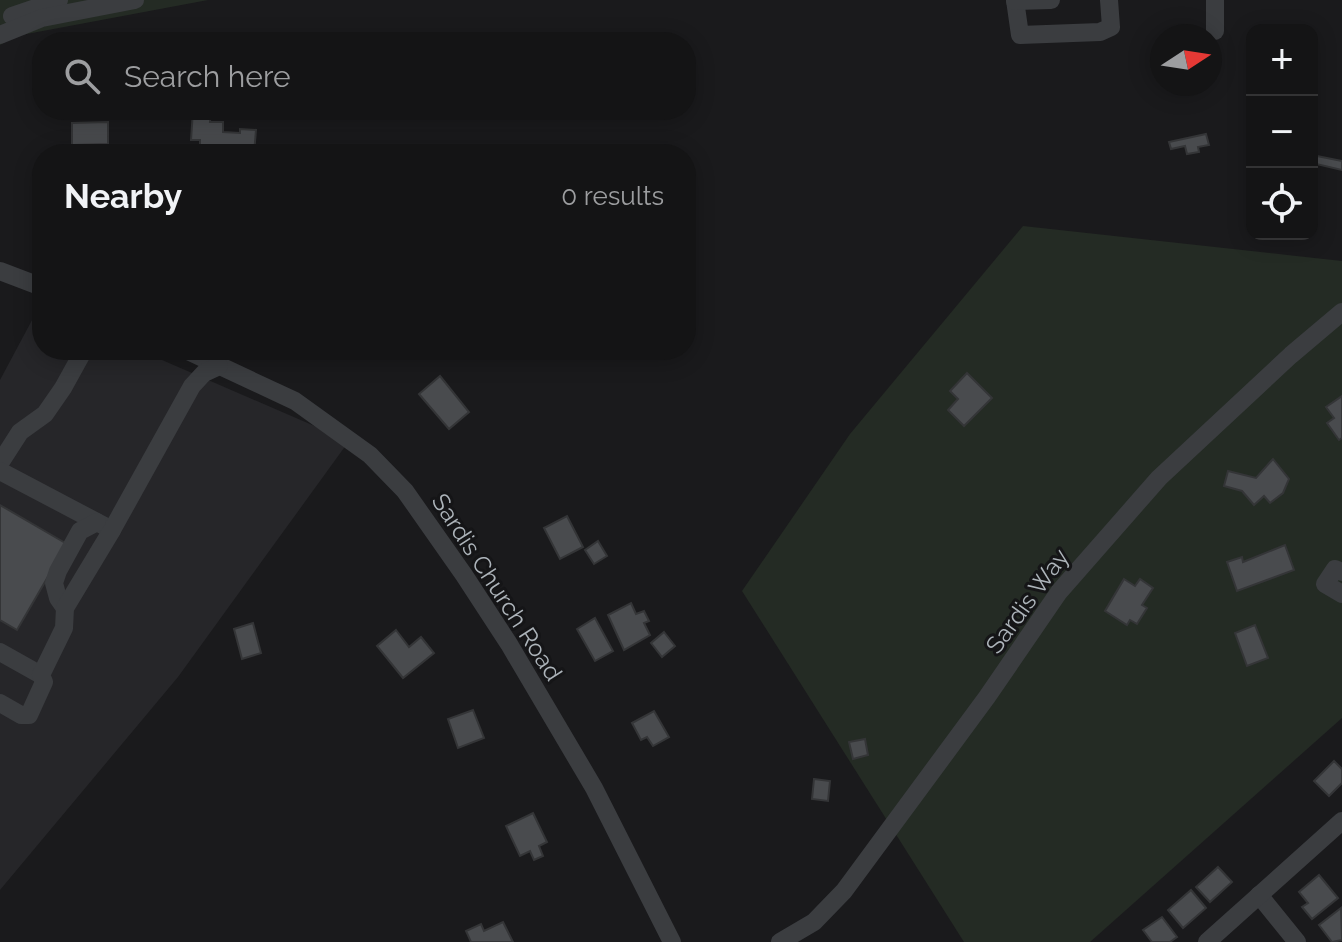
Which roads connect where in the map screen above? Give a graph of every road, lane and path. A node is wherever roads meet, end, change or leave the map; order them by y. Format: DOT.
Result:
graph roads {
  1 [pos="59,0"];
  2 [pos="133,0"];
  3 [pos="1051,0"];
  4 [pos="1109,0"];
  5 [pos="1215,0"];
  6 [pos="1015,1"];
  7 [pos="0,21"];
  8 [pos="1215,24"];
  9 [pos="0,35"];
  10 [pos="0,271"];
  11 [pos="32,283"];
  12 [pos="1340,316"];
  13 [pos="78,360"];
  14 [pos="207,360"];
  15 [pos="219,366"];
  16 [pos="0,463"];
  17 [pos="0,471"];
  18 [pos="104,526"];
  19 [pos="1342,572"];
  20 [pos="1342,594"];
  21 [pos="65,608"];
  22 [pos="0,652"];
  23 [pos="41,675"];
  24 [pos="0,703"];
  25 [pos="1342,821"];
  26 [pos="1259,895"];
  27 [pos="672,942"];
  28 [pos="780,942"];
  29 [pos="1207,942"];
  30 [pos="1297,942"];
  1 -- 7 [label="street"];
  2 -- 9 [label="street"];
  3 -- 6 [label="street"];
  4 -- 6 [label="street"];
  5 -- 8 [label="street"];
  10 -- 11 [label="street"];
  12 -- 28 [label="street, Sardis Way"];
  13 -- 16 [label="street"];
  14 -- 15 [label="street, Sardis Church Road"];
  15 -- 18 [label="street"];
  15 -- 27 [label="street, Sardis Church Road"];
  17 -- 18 [label="street"];
  18 -- 21 [label="street"];
  18 -- 21 [label="street"];
  19 -- 20 [label="street"];
  21 -- 23 [label="street"];
  22 -- 23 [label="street"];
  23 -- 24 [label="street"];
  25 -- 26 [label="street"];
  26 -- 29 [label="street"];
  26 -- 30 [label="street"];
}
